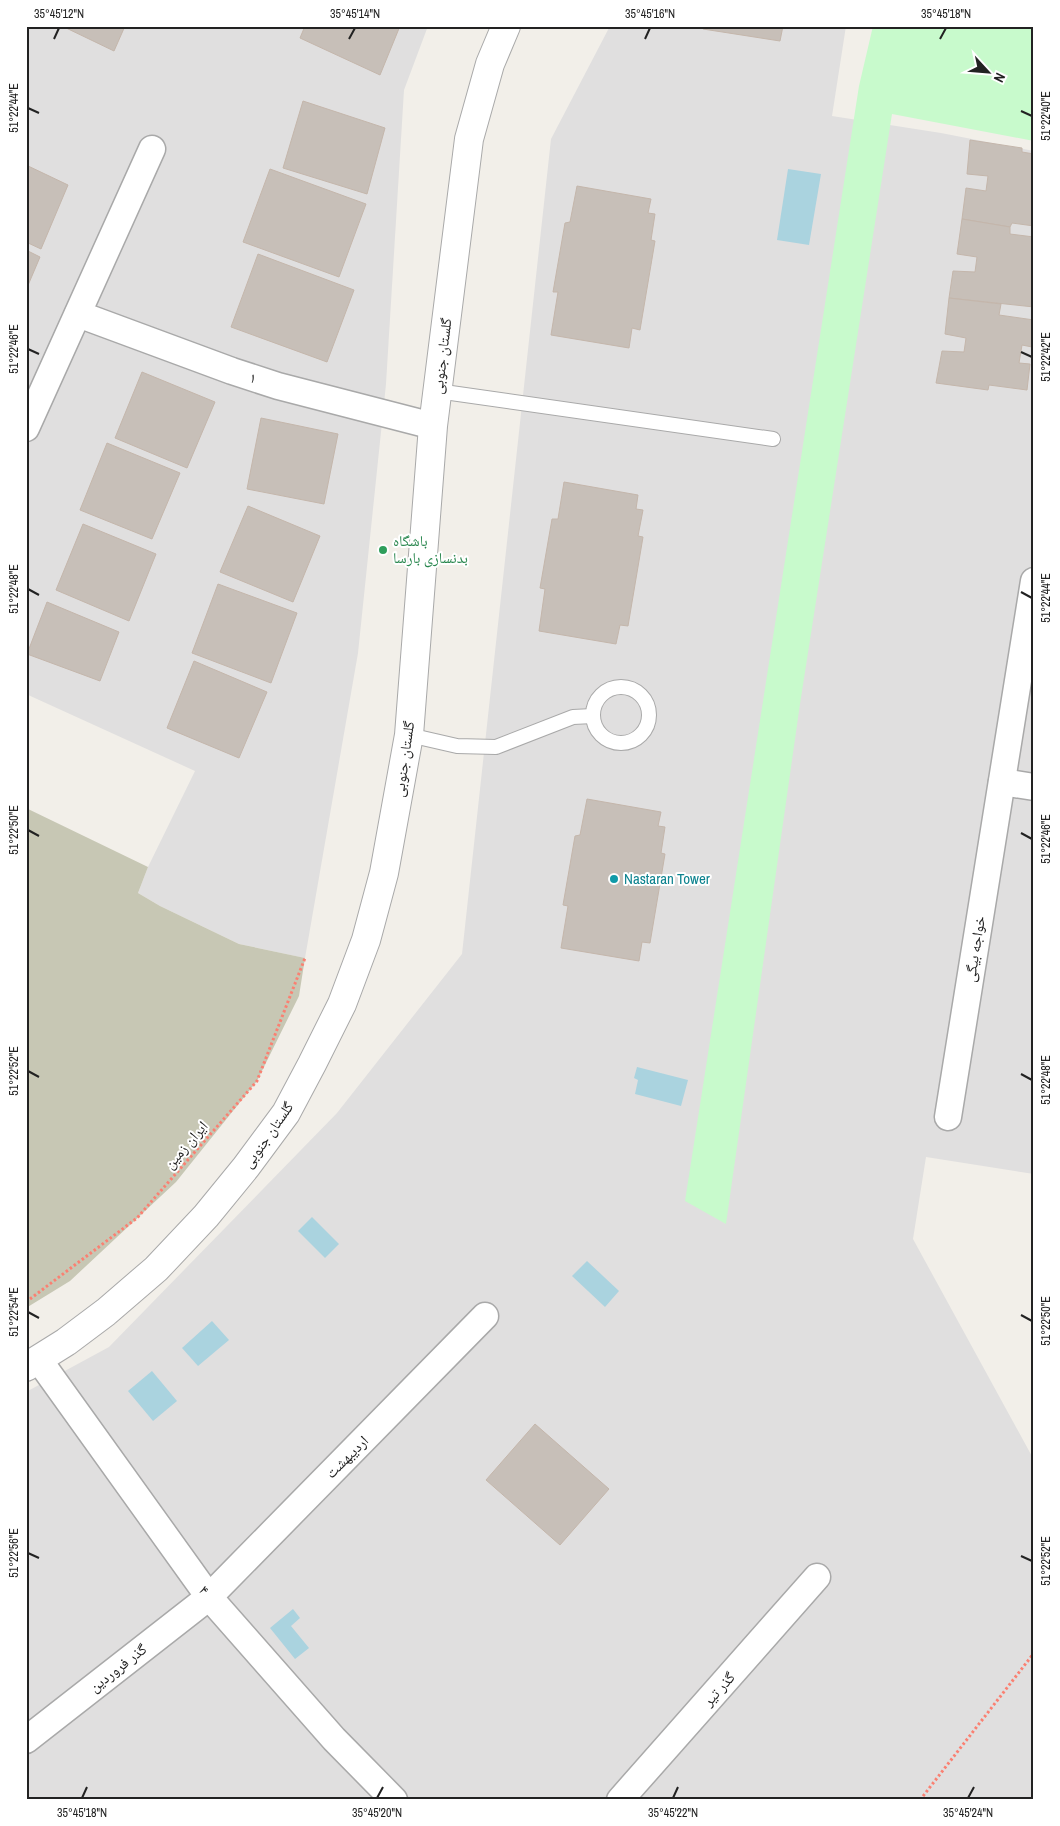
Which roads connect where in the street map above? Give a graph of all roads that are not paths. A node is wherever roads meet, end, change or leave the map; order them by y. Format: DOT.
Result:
graph roads {
  1 [pos="506,26"];
  2 [pos="152,149"];
  3 [pos="78,314"];
  4 [pos="437,391"];
  5 [pos="433,426"];
  6 [pos="26,428"];
  7 [pos="773,439"];
  8 [pos="1034,581"];
  9 [pos="593,716"];
  10 [pos="409,735"];
  11 [pos="1002,782"];
  12 [pos="1034,787"];
  13 [pos="948,1117"];
  14 [pos="485,1316"];
  15 [pos="33,1363"];
  16 [pos="817,1577"];
  17 [pos="209,1597"];
  18 [pos="26,1740"];
  19 [pos="394,1800"];
  20 [pos="620,1800"];
  1 -- 4 [label="street, گلستان جنوبی"];
  2 -- 3 [label="street"];
  3 -- 5 [label="street, ۱"];
  3 -- 6 [label="street"];
  4 -- 5 [label="street, گلستان جنوبی"];
  4 -- 7 [label="lane"];
  5 -- 10 [label="street, گلستان جنوبی"];
  8 -- 11 [label="street, خواجه بیگی"];
  9 -- 9 [label="lane"];
  9 -- 10 [label="lane"];
  10 -- 15 [label="street, گلستان جنوبی"];
  11 -- 12 [label="street"];
  11 -- 13 [label="street, خواجه بیگی"];
  14 -- 17 [label="street, اردیبهشت"];
  15 -- 17 [label="street, ۴"];
  16 -- 20 [label="street, گذر تیر"];
  17 -- 18 [label="street, گذر فروردین"];
  17 -- 19 [label="street, ۴"];
}
